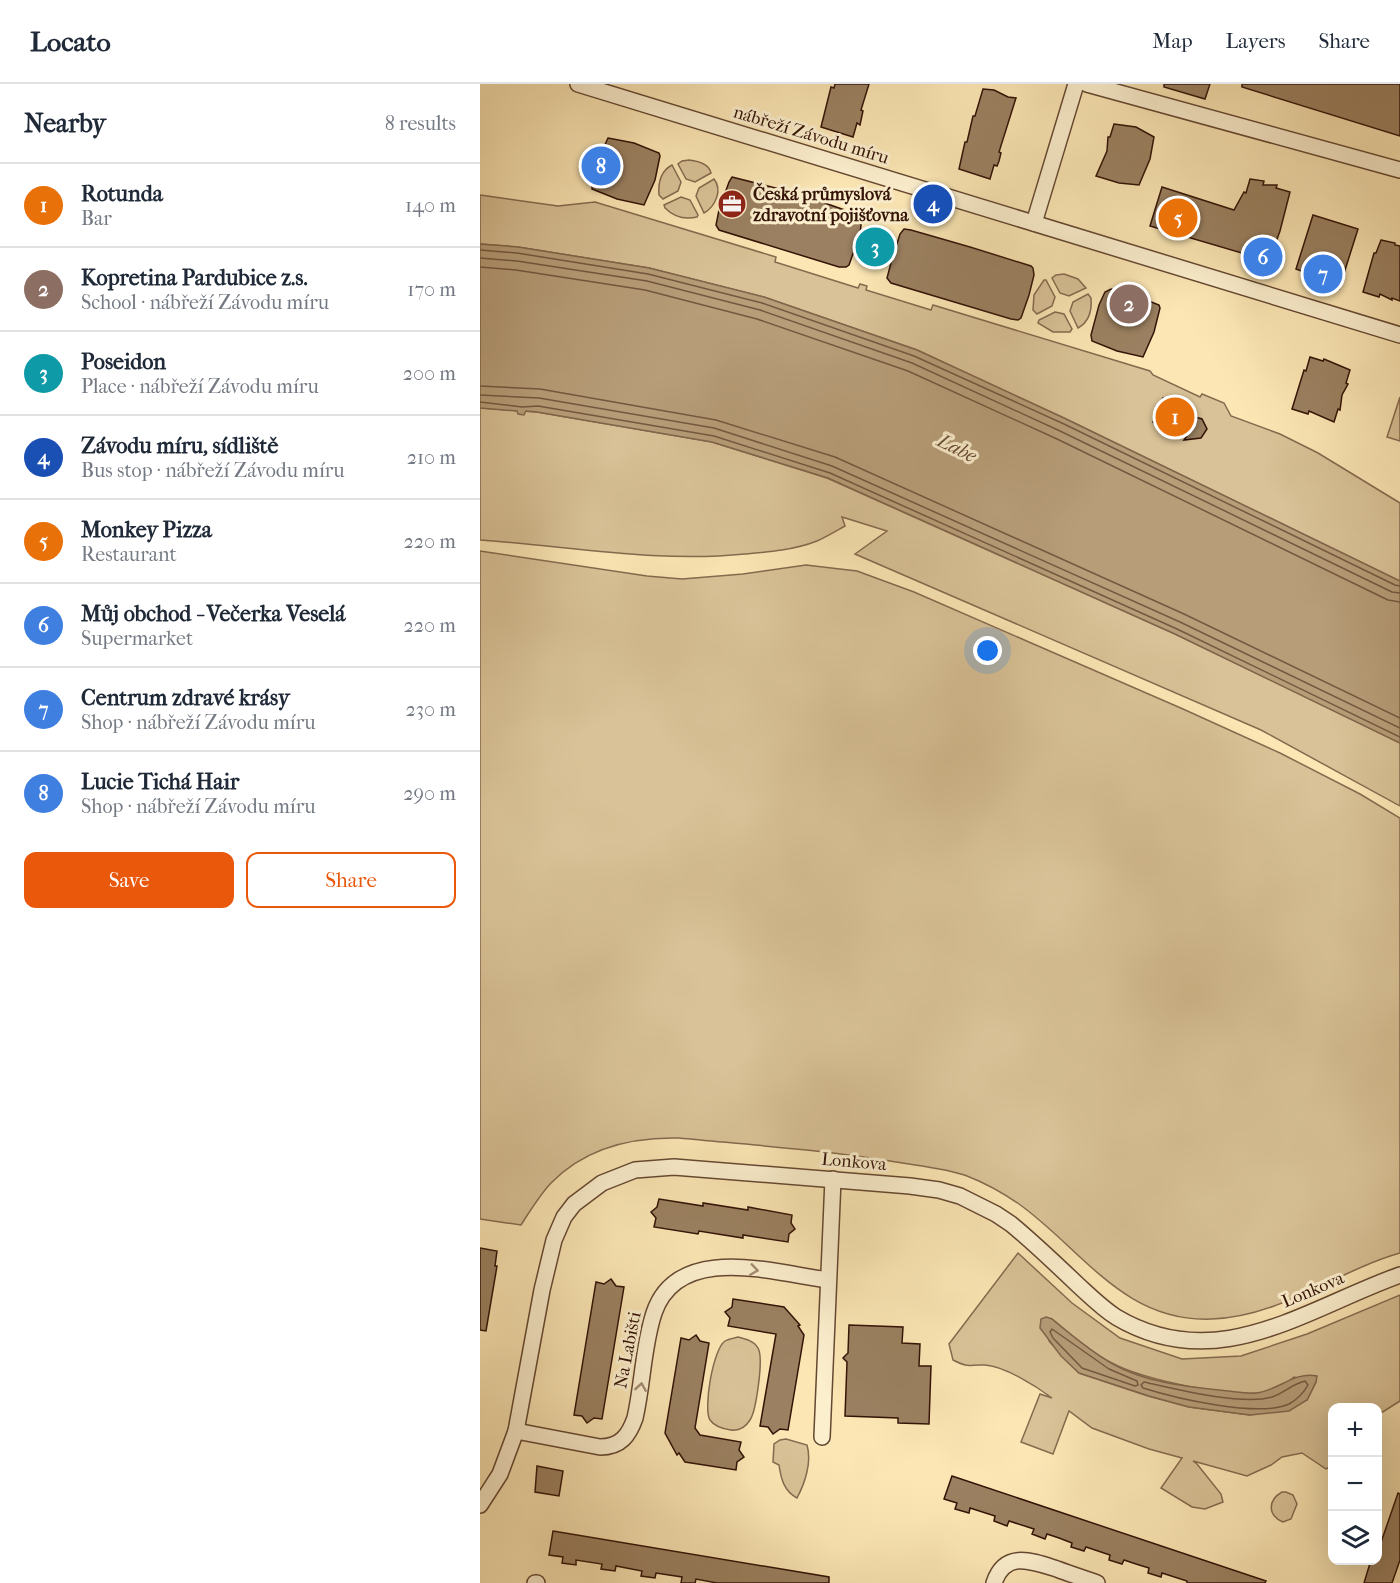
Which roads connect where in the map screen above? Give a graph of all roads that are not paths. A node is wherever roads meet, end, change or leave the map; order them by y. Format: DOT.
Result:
graph roads {
  1 [pos="578,84"];
  2 [pos="1076,84"];
  3 [pos="1086,84"];
  4 [pos="1400,170"];
  5 [pos="1034,223"];
  6 [pos="1400,335"];
  7 [pos="833,1179"];
  8 [pos="1400,1275"];
  9 [pos="828,1280"];
  10 [pos="516,1431"];
  11 [pos="822,1437"];
  12 [pos="480,1505"];
  13 [pos="994,1583"];
  14 [pos="1097,1583"];
  1 -- 5 [label="street, nábřeží Závodu míru"];
  2 -- 5 [label="street"];
  3 -- 4 [label="street"];
  5 -- 6 [label="street, nábřeží Závodu míru"];
  7 -- 8 [label="street, Lonkova"];
  7 -- 9 [label="street"];
  7 -- 10 [label="street, Lonkova"];
  10 -- 9 [label="street, Na Labišti, one-way"];
  9 -- 11 [label="street"];
  10 -- 12 [label="street, Lonkova"];
  13 -- 14 [label="street"];
}
